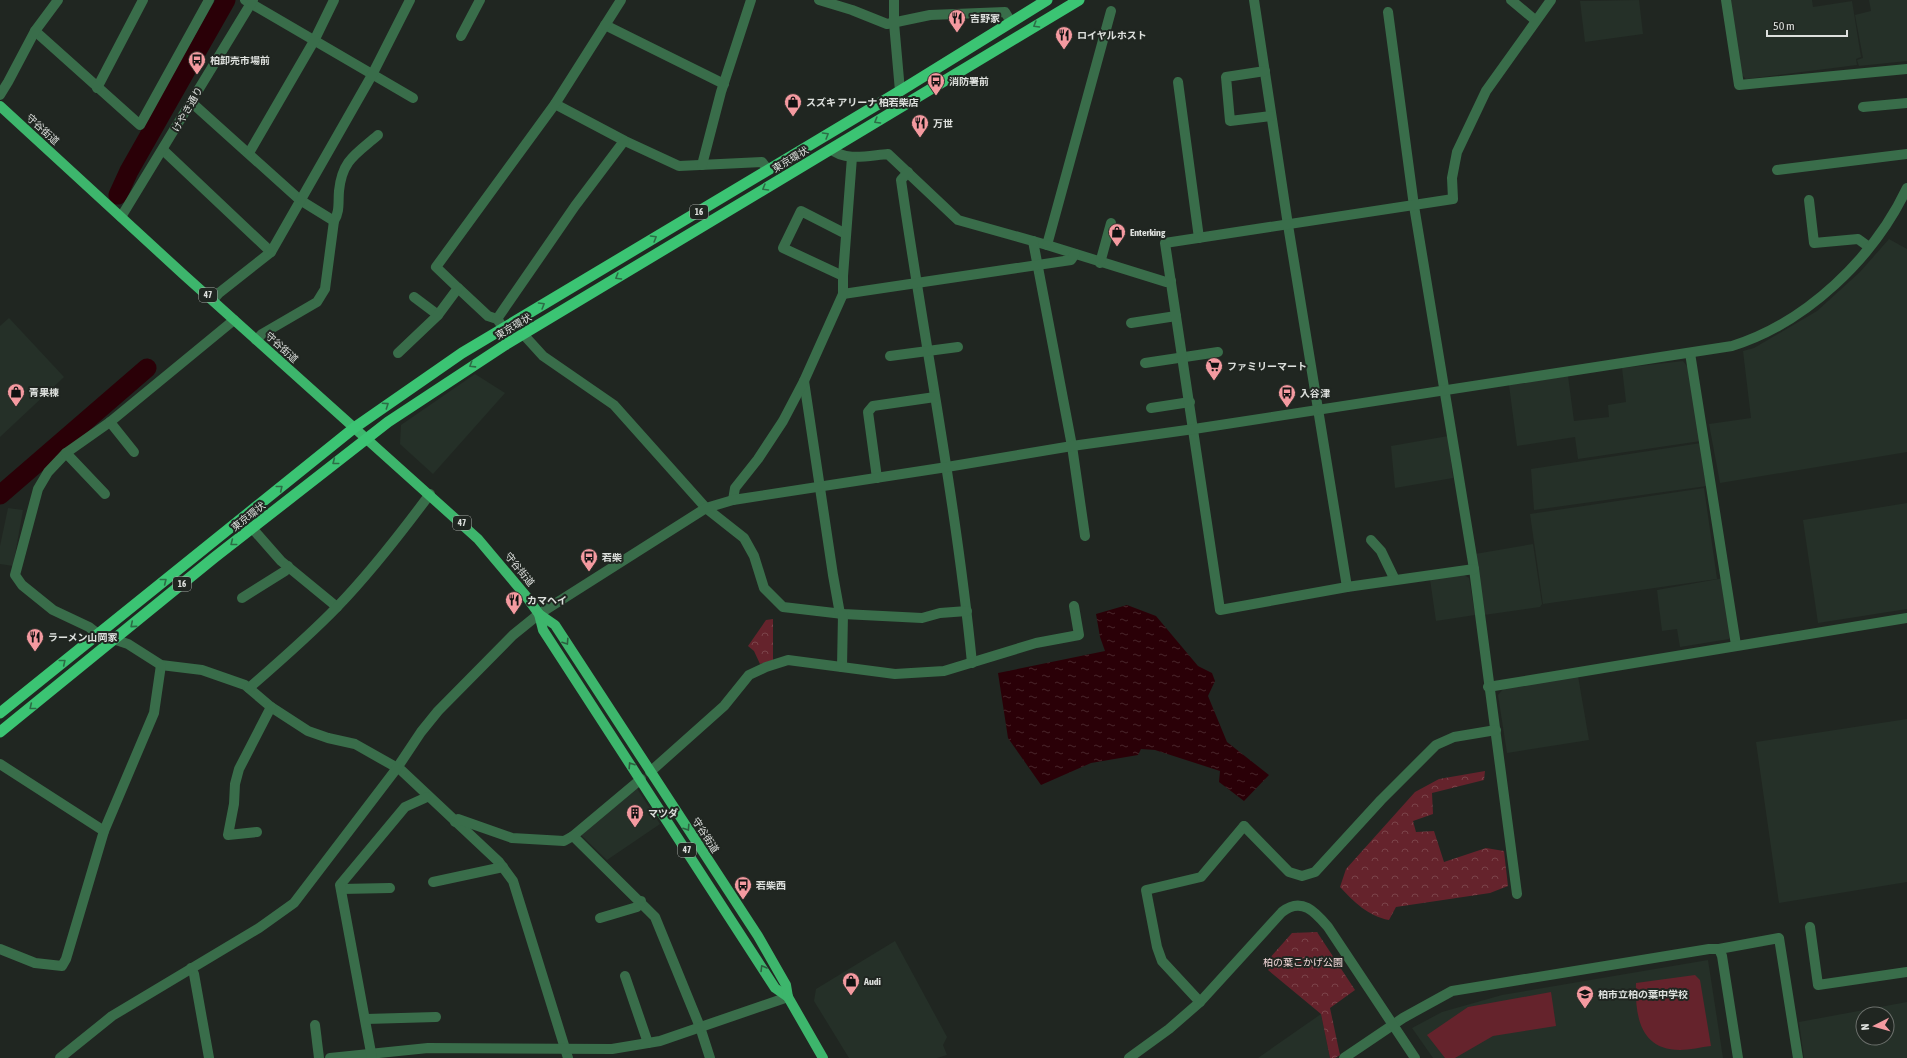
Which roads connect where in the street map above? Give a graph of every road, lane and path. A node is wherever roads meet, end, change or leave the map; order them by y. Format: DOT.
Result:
graph roads {
  1 [pos="58,0"];
  2 [pos="143,0"];
  3 [pos="209,0"];
  4 [pos="334,0"];
  5 [pos="410,0"];
  6 [pos="480,0"];
  7 [pos="621,0"];
  8 [pos="751,0"];
  9 [pos="819,0"];
  10 [pos="894,0"];
  11 [pos="1047,0"];
  12 [pos="1254,0"];
  13 [pos="1511,0"];
  14 [pos="1551,0"];
  15 [pos="1726,0"];
  16 [pos="249,1"];
  17 [pos="1072,2"];
  18 [pos="1112,11"];
  19 [pos="1388,12"];
  20 [pos="1535,20"];
  21 [pos="1010,22"];
  22 [pos="894,23"];
  23 [pos="605,25"];
  24 [pos="34,31"];
  25 [pos="461,36"];
  26 [pos="314,41"];
  27 [pos="1907,68"];
  28 [pos="1265,71"];
  29 [pos="372,75"];
  30 [pos="1178,82"];
  31 [pos="724,84"];
  32 [pos="97,88"];
  33 [pos="900,91"];
  34 [pos="0,95"];
  35 [pos="413,98"];
  36 [pos="191,102"];
  37 [pos="1907,103"];
  38 [pos="555,104"];
  39 [pos="0,106"];
  40 [pos="1863,107"];
  41 [pos="1271,116"];
  42 [pos="378,135"];
  43 [pos="624,141"];
  44 [pos="831,149"];
  45 [pos="163,150"];
  46 [pos="249,153"];
  47 [pos="1907,154"];
  48 [pos="852,157"];
  49 [pos="702,164"];
  50 [pos="768,170"];
  51 [pos="1777,170"];
  52 [pos="908,172"];
  53 [pos="1907,188"];
  54 [pos="300,200"];
  55 [pos="1809,200"];
  56 [pos="1414,206"];
  57 [pos="121,217"];
  58 [pos="334,221"];
  59 [pos="1111,223"];
  60 [pos="1288,225"];
  61 [pos="846,234"];
  62 [pos="1199,238"];
  63 [pos="1033,241"];
  64 [pos="1047,245"];
  65 [pos="1869,247"];
  66 [pos="271,252"];
  67 [pos="1075,254"];
  68 [pos="1100,263"];
  69 [pos="1037,264"];
  70 [pos="843,276"];
  71 [pos="1171,281"];
  72 [pos="916,282"];
  73 [pos="458,288"];
  74 [pos="843,294"];
  75 [pos="414,297"];
  76 [pos="213,300"];
  77 [pos="438,314"];
  78 [pos="1176,316"];
  79 [pos="234,320"];
  80 [pos="1131,323"];
  81 [pos="500,324"];
  82 [pos="523,334"];
  83 [pos="256,340"];
  84 [pos="958,347"];
  85 [pos="927,351"];
  86 [pos="1218,352"];
  87 [pos="398,353"];
  88 [pos="1690,353"];
  89 [pos="890,356"];
  90 [pos="1183,358"];
  91 [pos="1144,363"];
  92 [pos="804,381"];
  93 [pos="1443,389"];
  94 [pos="935,397"];
  95 [pos="1190,402"];
  96 [pos="1151,408"];
  97 [pos="1319,410"];
  98 [pos="110,422"];
  99 [pos="354,428"];
  100 [pos="1194,429"];
  101 [pos="366,438"];
  102 [pos="1072,446"];
  103 [pos="134,452"];
  104 [pos="66,453"];
  105 [pos="947,467"];
  106 [pos="877,478"];
  107 [pos="820,487"];
  108 [pos="105,494"];
  109 [pos="430,494"];
  110 [pos="733,500"];
  111 [pos="706,508"];
  112 [pos="252,528"];
  113 [pos="1085,536"];
  114 [pos="1371,540"];
  115 [pos="288,566"];
  116 [pos="1474,569"];
  117 [pos="1394,580"];
  118 [pos="1347,587"];
  119 [pos="242,598"];
  120 [pos="1074,606"];
  121 [pos="337,607"];
  122 [pos="967,611"];
  123 [pos="539,614"];
  124 [pos="842,614"];
  125 [pos="1907,618"];
  126 [pos="98,634"];
  127 [pos="115,640"];
  128 [pos="1736,645"];
  129 [pos="972,663"];
  130 [pos="161,665"];
  131 [pos="842,667"];
  132 [pos="1488,687"];
  133 [pos="249,688"];
  134 [pos="271,707"];
  135 [pos="0,713"];
  136 [pos="1496,730"];
  137 [pos="0,732"];
  138 [pos="0,764"];
  139 [pos="397,768"];
  140 [pos="650,772"];
  141 [pos="641,780"];
  142 [pos="427,796"];
  143 [pos="455,822"];
  144 [pos="104,830"];
  145 [pos="257,832"];
  146 [pos="573,836"];
  147 [pos="503,867"];
  148 [pos="433,882"];
  149 [pos="390,888"];
  150 [pos="340,889"];
  151 [pos="1517,894"];
  152 [pos="641,901"];
  153 [pos="600,918"];
  154 [pos="1810,927"];
  155 [pos="0,949"];
  156 [pos="1719,949"];
  157 [pos="191,968"];
  158 [pos="1907,972"];
  159 [pos="625,976"];
  160 [pos="788,997"];
  161 [pos="1200,1002"];
  162 [pos="436,1017"];
  163 [pos="366,1019"];
  164 [pos="315,1025"];
  165 [pos="1393,1026"];
  166 [pos="700,1027"];
  167 [pos="648,1043"];
  168 [pos="566,1053"];
  169 [pos="372,1056"];
  170 [pos="60,1058"];
  171 [pos="209,1058"];
  172 [pos="319,1058"];
  173 [pos="330,1058"];
  174 [pos="710,1058"];
  175 [pos="823,1058"];
  176 [pos="1129,1058"];
  177 [pos="1344,1058"];
  178 [pos="1415,1058"];
  179 [pos="1738,1058"];
  180 [pos="1798,1058"];
  1 -- 24 [label="street"];
  2 -- 32 [label="street"];
  3 -- 32 [label="street"];
  4 -- 26 [label="street"];
  5 -- 29 [label="street"];
  6 -- 25 [label="street"];
  7 -- 23 [label="street"];
  8 -- 31 [label="street"];
  9 -- 22 [label="street"];
  10 -- 22 [label="street"];
  11 -- 21 [label="highway, 東京環状 / 16"];
  12 -- 28 [label="street"];
  13 -- 20 [label="street"];
  14 -- 20 [label="street"];
  15 -- 27 [label="street"];
  16 -- 26 [label="street"];
  16 -- 36 [label="street, けやき通り"];
  17 -- 44 [label="highway, 東京環状 / 16, one-way"];
  18 -- 64 [label="street"];
  19 -- 56 [label="street"];
  20 -- 56 [label="street"];
  21 -- 22 [label="street"];
  21 -- 33 [label="highway, 東京環状 / 16"];
  22 -- 33 [label="street"];
  23 -- 31 [label="street"];
  23 -- 38 [label="street"];
  24 -- 32 [label="street"];
  24 -- 34 [label="street"];
  26 -- 29 [label="street"];
  26 -- 46 [label="street"];
  28 -- 41 [label="street"];
  28 -- 41 [label="street"];
  29 -- 35 [label="street"];
  29 -- 54 [label="street"];
  30 -- 62 [label="street"];
  31 -- 49 [label="street"];
  50 -- 33 [label="highway, 東京環状 / 16, one-way"];
  36 -- 45 [label="street, けやき通り"];
  36 -- 46 [label="street"];
  37 -- 40 [label="street"];
  38 -- 43 [label="street"];
  38 -- 73 [label="street"];
  39 -- 57 [label="main road, 守谷街道 / 47"];
  41 -- 60 [label="street"];
  42 -- 58 [label="street"];
  43 -- 49 [label="street"];
  43 -- 81 [label="street"];
  44 -- 48 [label="street"];
  44 -- 82 [label="highway, 東京環状 / 16, one-way"];
  45 -- 57 [label="street, けやき通り"];
  45 -- 66 [label="street"];
  46 -- 54 [label="street"];
  47 -- 51 [label="street"];
  48 -- 52 [label="street"];
  48 -- 61 [label="street"];
  49 -- 50 [label="street"];
  81 -- 50 [label="highway, 東京環状 / 16, one-way"];
  52 -- 63 [label="street"];
  52 -- 72 [label="street"];
  53 -- 65 [label="street"];
  54 -- 58 [label="street"];
  54 -- 66 [label="street"];
  55 -- 65 [label="street"];
  56 -- 60 [label="street"];
  56 -- 93 [label="street"];
  57 -- 76 [label="main road, 守谷街道 / 47"];
  58 -- 83 [label="street"];
  59 -- 68 [label="street"];
  60 -- 62 [label="street"];
  60 -- 97 [label="street"];
  61 -- 70 [label="street"];
  61 -- 70 [label="street"];
  62 -- 71 [label="street"];
  63 -- 64 [label="street"];
  63 -- 69 [label="street"];
  64 -- 67 [label="street"];
  65 -- 88 [label="street"];
  66 -- 76 [label="street"];
  67 -- 68 [label="street"];
  67 -- 69 [label="street"];
  68 -- 71 [label="street"];
  69 -- 72 [label="street"];
  69 -- 102 [label="street"];
  70 -- 74 [label="street"];
  71 -- 78 [label="street"];
  72 -- 74 [label="street"];
  72 -- 85 [label="street"];
  73 -- 77 [label="street"];
  73 -- 81 [label="street"];
  74 -- 92 [label="street"];
  75 -- 77 [label="street"];
  76 -- 79 [label="main road, 守谷街道 / 47"];
  77 -- 87 [label="street"];
  78 -- 80 [label="street"];
  78 -- 90 [label="street"];
  79 -- 83 [label="main road, 守谷街道 / 47"];
  79 -- 98 [label="street"];
  99 -- 81 [label="highway, 東京環状 / 16, one-way"];
  82 -- 101 [label="highway, 東京環状 / 16, one-way"];
  82 -- 111 [label="street"];
  83 -- 99 [label="main road, 守谷街道 / 47"];
  84 -- 85 [label="street"];
  85 -- 89 [label="street"];
  85 -- 94 [label="street"];
  86 -- 90 [label="street"];
  88 -- 93 [label="street"];
  88 -- 128 [label="street"];
  90 -- 91 [label="street"];
  90 -- 95 [label="street"];
  92 -- 107 [label="street"];
  92 -- 110 [label="street"];
  93 -- 97 [label="street"];
  93 -- 116 [label="street"];
  94 -- 105 [label="street"];
  94 -- 106 [label="street"];
  95 -- 96 [label="street"];
  95 -- 100 [label="street"];
  97 -- 100 [label="street"];
  97 -- 118 [label="street"];
  98 -- 103 [label="street"];
  98 -- 104 [label="street"];
  99 -- 101 [label="main road, 守谷街道 / 47"];
  126 -- 99 [label="highway, 東京環状 / 16, one-way"];
  100 -- 102 [label="street"];
  100 -- 118 [label="street"];
  101 -- 109 [label="main road, 守谷街道 / 47"];
  101 -- 112 [label="highway, 東京環状 / 16, one-way"];
  102 -- 105 [label="street"];
  102 -- 113 [label="street"];
  104 -- 108 [label="street"];
  104 -- 126 [label="street"];
  105 -- 106 [label="street"];
  105 -- 122 [label="street"];
  106 -- 107 [label="street"];
  107 -- 110 [label="street"];
  107 -- 124 [label="street"];
  109 -- 121 [label="street"];
  109 -- 123 [label="main road, 守谷街道 / 47"];
  110 -- 111 [label="street"];
  111 -- 123 [label="street"];
  111 -- 124 [label="street"];
  112 -- 115 [label="street"];
  112 -- 127 [label="highway, 東京環状 / 16, one-way"];
  114 -- 117 [label="street"];
  115 -- 119 [label="street"];
  115 -- 121 [label="street"];
  116 -- 117 [label="street"];
  116 -- 132 [label="street"];
  117 -- 118 [label="street"];
  120 -- 129 [label="street"];
  121 -- 133 [label="street"];
  122 -- 124 [label="street"];
  122 -- 129 [label="street"];
  123 -- 139 [label="street"];
  123 -- 140 [label="main road, 守谷街道 / 47, one-way"];
  141 -- 123 [label="main road, 守谷街道 / 47, one-way"];
  124 -- 131 [label="street"];
  125 -- 128 [label="street"];
  126 -- 127 [label="street"];
  135 -- 126 [label="highway, 東京環状 / 16, one-way"];
  127 -- 130 [label="street"];
  127 -- 137 [label="highway, 東京環状 / 16, one-way"];
  128 -- 132 [label="street"];
  129 -- 131 [label="street"];
  130 -- 133 [label="street"];
  130 -- 144 [label="street"];
  131 -- 140 [label="street"];
  132 -- 136 [label="street"];
  133 -- 134 [label="street"];
  134 -- 139 [label="street"];
  134 -- 145 [label="street"];
  136 -- 151 [label="street"];
  136 -- 161 [label="street"];
  138 -- 144 [label="street"];
  139 -- 142 [label="street"];
  139 -- 157 [label="street"];
  140 -- 160 [label="main road, 守谷街道 / 47, one-way"];
  141 -- 146 [label="street"];
  160 -- 141 [label="main road, 守谷街道 / 47, one-way"];
  142 -- 143 [label="street"];
  142 -- 150 [label="street"];
  143 -- 146 [label="street"];
  143 -- 147 [label="street"];
  144 -- 155 [label="street"];
  146 -- 152 [label="street"];
  147 -- 148 [label="street"];
  147 -- 168 [label="street"];
  149 -- 150 [label="street"];
  150 -- 163 [label="street"];
  152 -- 153 [label="street"];
  152 -- 166 [label="street"];
  154 -- 158 [label="street"];
  156 -- 165 [label="street"];
  156 -- 179 [label="street"];
  156 -- 180 [label="street"];
  157 -- 170 [label="street"];
  157 -- 171 [label="street"];
  159 -- 167 [label="street"];
  160 -- 166 [label="street"];
  160 -- 175 [label="main road, 守谷街道 / 47"];
  161 -- 165 [label="street"];
  161 -- 176 [label="street"];
  162 -- 163 [label="street"];
  163 -- 169 [label="street"];
  164 -- 172 [label="street"];
  165 -- 177 [label="street"];
  165 -- 178 [label="street"];
  166 -- 167 [label="street"];
  166 -- 174 [label="street"];
  167 -- 168 [label="street"];
  168 -- 169 [label="street"];
  169 -- 173 [label="street"];
}
